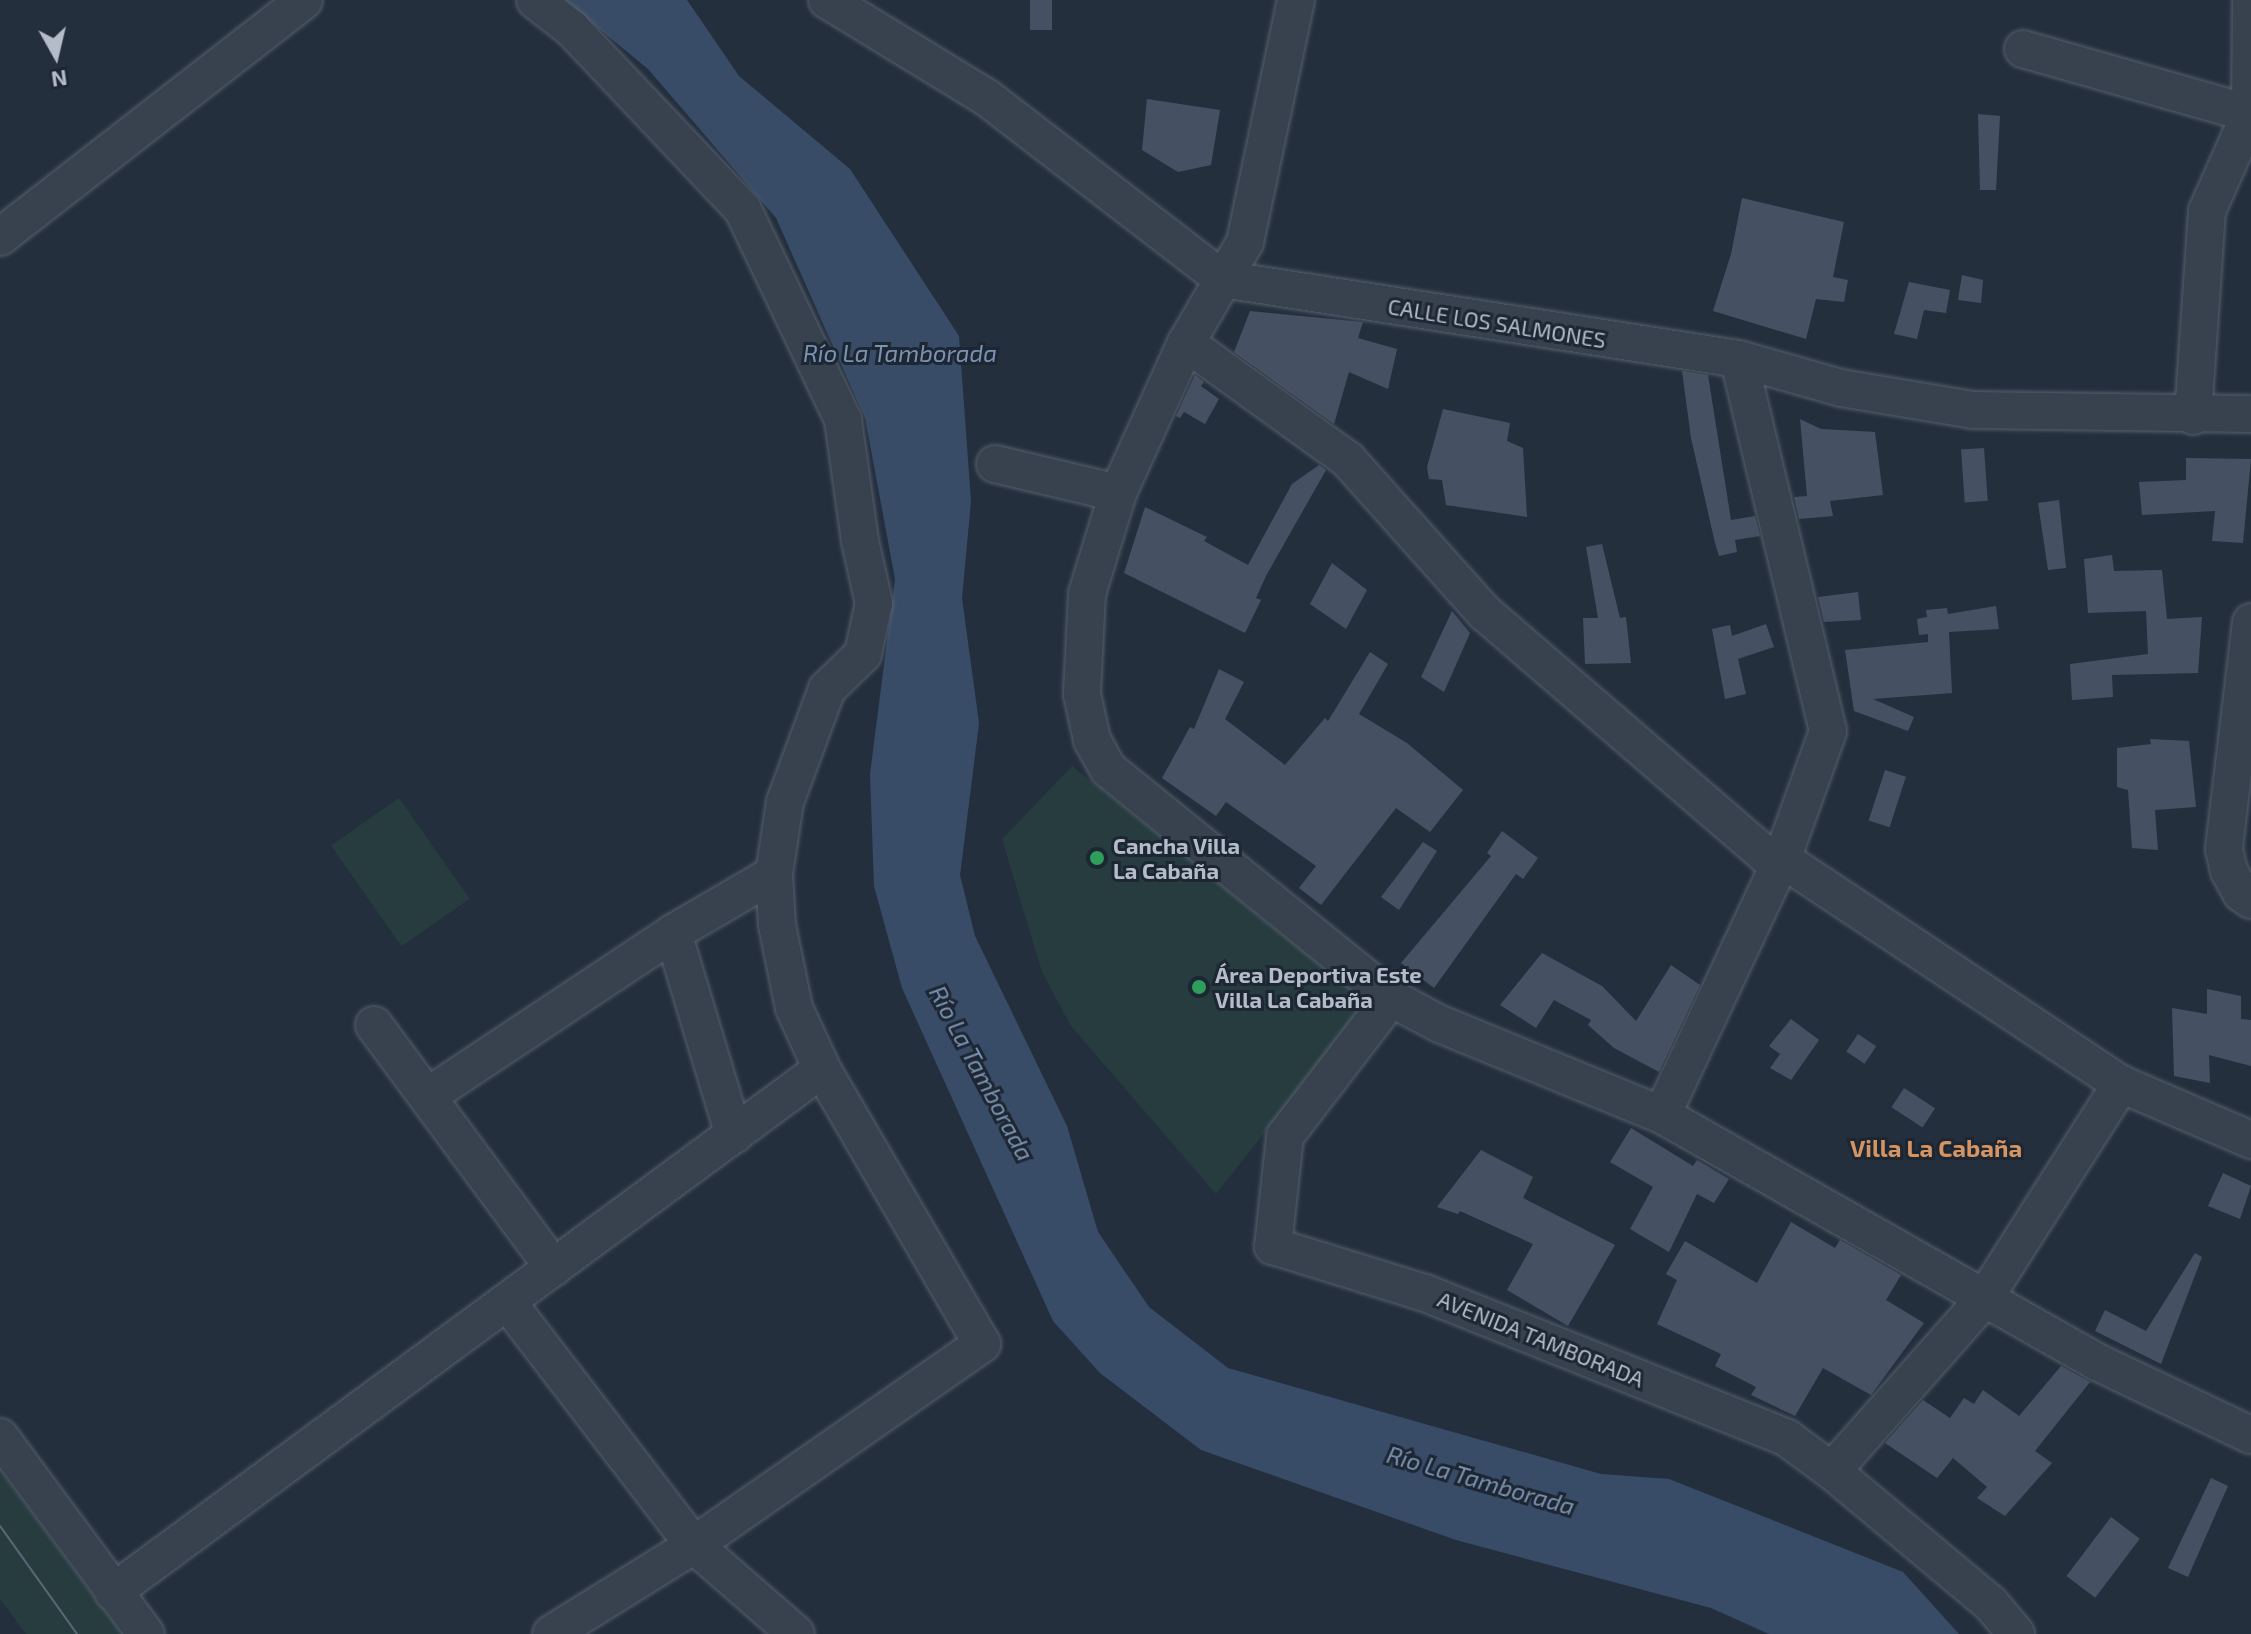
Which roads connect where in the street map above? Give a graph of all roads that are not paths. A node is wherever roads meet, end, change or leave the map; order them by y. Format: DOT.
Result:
graph roads {
  1 [pos="304,0"];
  2 [pos="535,0"];
  3 [pos="827,0"];
  4 [pos="1296,0"];
  5 [pos="2251,0"];
  6 [pos="2023,49"];
  7 [pos="2251,114"];
  8 [pos="0,237"];
  9 [pos="1222,279"];
  10 [pos="1186,343"];
  11 [pos="1739,359"];
  12 [pos="2251,414"];
  13 [pos="2193,416"];
  14 [pos="995,464"];
  15 [pos="1118,493"];
  16 [pos="2251,622"];
  17 [pos="1780,862"];
  18 [pos="774,874"];
  19 [pos="2251,900"];
  20 [pos="673,933"];
  21 [pos="1391,998"];
  22 [pos="374,1025"];
  23 [pos="822,1069"];
  24 [pos="2121,1084"];
  25 [pos="428,1096"];
  26 [pos="1662,1115"];
  27 [pos="734,1135"];
  28 [pos="2251,1140"];
  29 [pos="554,1268"];
  30 [pos="1984,1299"];
  31 [pos="508,1303"];
  32 [pos="2251,1435"];
  33 [pos="0,1437"];
  34 [pos="1832,1471"];
  35 [pos="694,1545"];
  36 [pos="113,1592"];
  37 [pos="146,1634"];
  38 [pos="551,1634"];
  39 [pos="796,1634"];
  40 [pos="2016,1634"];
  1 -- 8 [label="street"];
  2 -- 18 [label="street"];
  3 -- 9 [label="street, CALLE LOS SALMONES"];
  4 -- 9 [label="street"];
  5 -- 7 [label="street"];
  6 -- 7 [label="street"];
  7 -- 13 [label="street"];
  9 -- 10 [label="street"];
  9 -- 11 [label="street, CALLE LOS SALMONES"];
  10 -- 15 [label="street"];
  10 -- 17 [label="street"];
  11 -- 13 [label="street, CALLE LOS SALMONES"];
  11 -- 17 [label="street"];
  12 -- 13 [label="street, CALLE LOS SALMONES"];
  14 -- 15 [label="street"];
  15 -- 21 [label="street"];
  16 -- 19 [label="street"];
  17 -- 24 [label="street"];
  17 -- 26 [label="street"];
  18 -- 20 [label="street"];
  18 -- 23 [label="street"];
  20 -- 25 [label="street"];
  20 -- 27 [label="street"];
  21 -- 26 [label="street"];
  21 -- 34 [label="street, AVENIDA TAMBORADA"];
  22 -- 25 [label="street"];
  23 -- 27 [label="street"];
  23 -- 35 [label="street"];
  24 -- 28 [label="street"];
  24 -- 30 [label="street"];
  25 -- 29 [label="street"];
  26 -- 30 [label="street"];
  27 -- 29 [label="street"];
  29 -- 31 [label="street"];
  30 -- 32 [label="street"];
  30 -- 34 [label="street"];
  31 -- 35 [label="street"];
  31 -- 36 [label="street"];
  33 -- 36 [label="street"];
  34 -- 40 [label="street, AVENIDA TAMBORADA"];
  35 -- 38 [label="street"];
  35 -- 39 [label="street"];
  36 -- 37 [label="street"];
}
